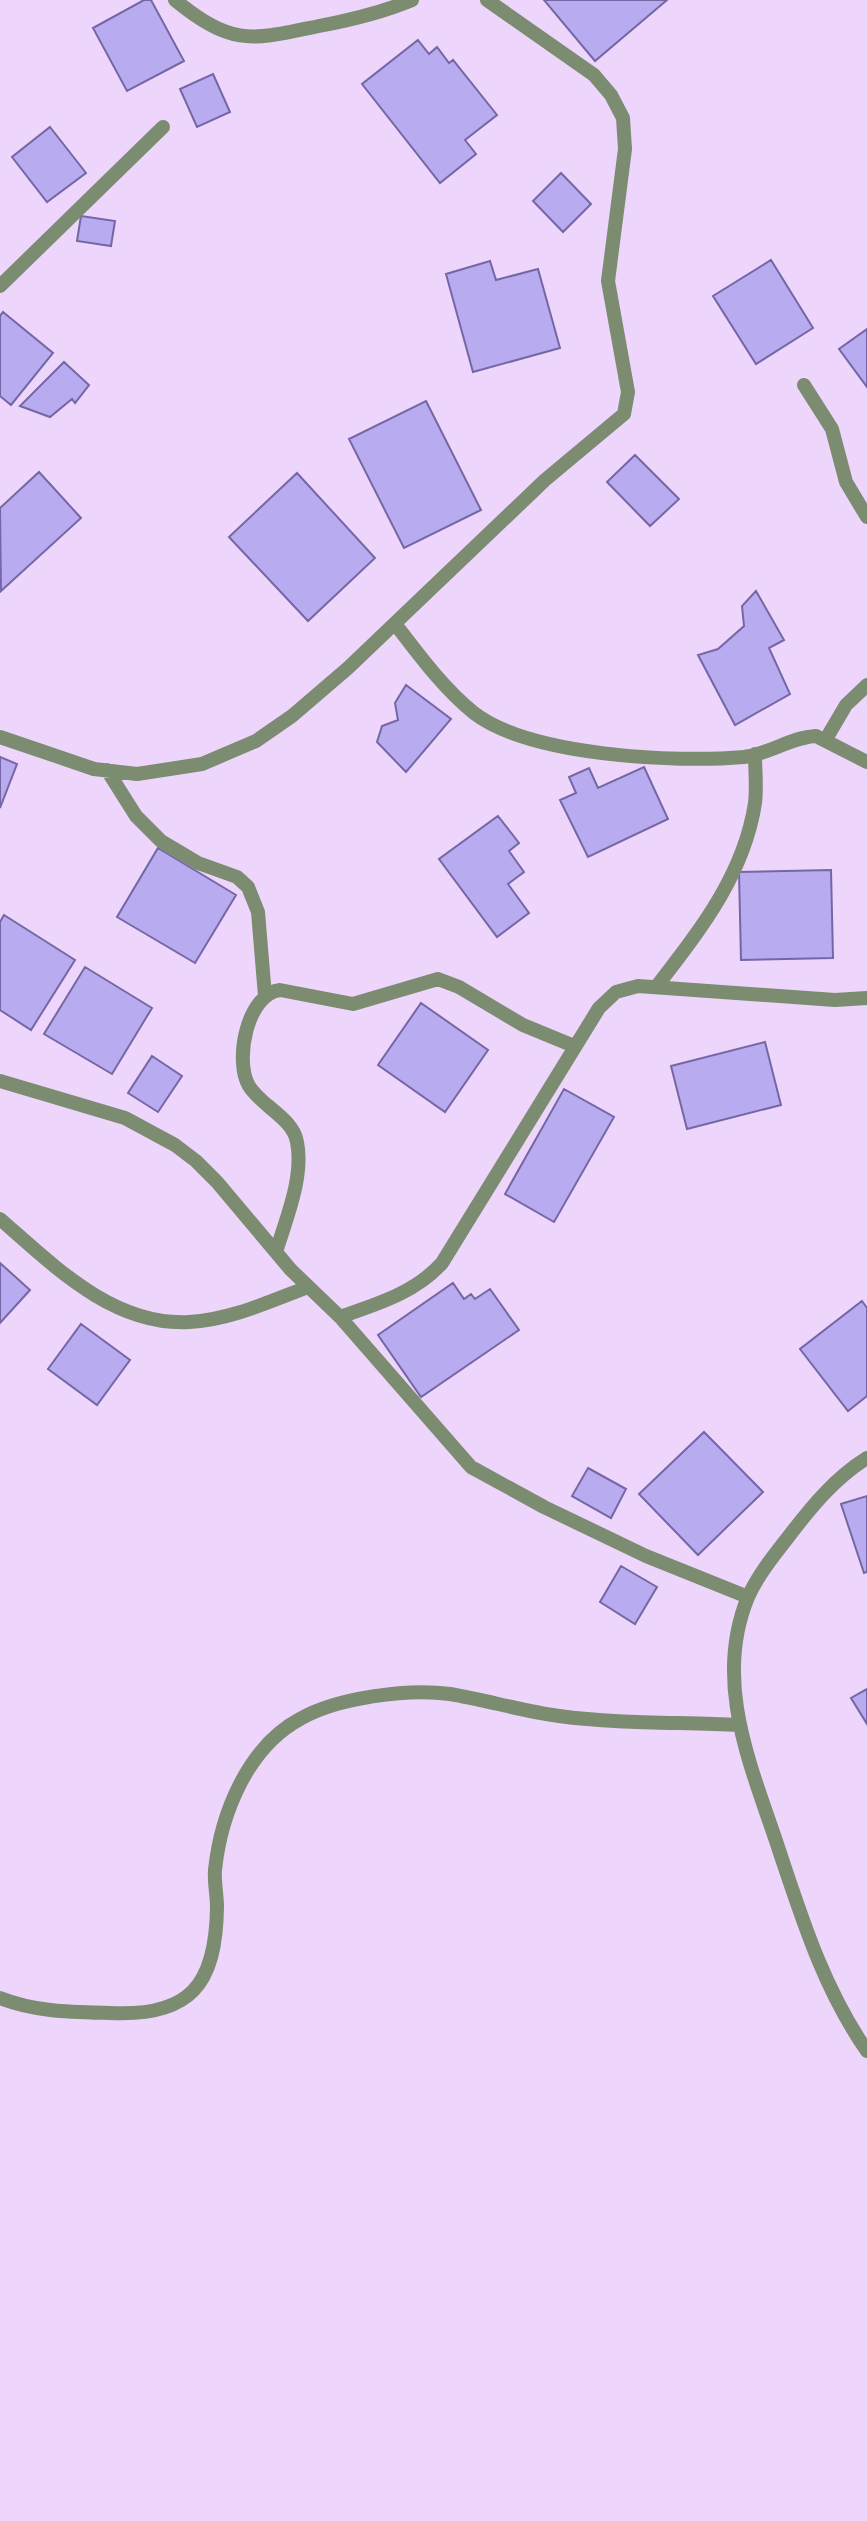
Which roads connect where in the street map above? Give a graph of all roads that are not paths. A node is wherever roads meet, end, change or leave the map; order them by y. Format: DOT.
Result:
graph roads {
  1 [pos="175,0"];
  2 [pos="412,0"];
  3 [pos="488,0"];
  4 [pos="163,127"];
  5 [pos="0,286"];
  6 [pos="804,385"];
  7 [pos="867,517"];
  8 [pos="396,625"];
  9 [pos="867,685"];
  10 [pos="0,737"];
  11 [pos="825,739"];
  12 [pos="755,754"];
  13 [pos="867,762"];
  14 [pos="107,770"];
  15 [pos="657,986"];
  16 [pos="265,996"];
  17 [pos="867,998"];
  18 [pos="574,1046"];
  19 [pos="0,1081"];
  20 [pos="0,1219"];
  21 [pos="276,1252"];
  22 [pos="308,1287"];
  23 [pos="340,1317"];
  24 [pos="867,1458"];
  25 [pos="748,1597"];
  26 [pos="739,1725"];
  27 [pos="0,1998"];
  28 [pos="867,2051"];
  1 -- 2 [label="street"];
  3 -- 8 [label="street"];
  4 -- 5 [label="street"];
  6 -- 7 [label="street"];
  8 -- 12 [label="street"];
  8 -- 14 [label="street"];
  9 -- 11 [label="street"];
  10 -- 14 [label="street"];
  11 -- 12 [label="street"];
  11 -- 13 [label="street"];
  12 -- 15 [label="street"];
  14 -- 16 [label="street"];
  15 -- 17 [label="street"];
  15 -- 18 [label="street"];
  16 -- 18 [label="street"];
  16 -- 21 [label="street"];
  18 -- 23 [label="street"];
  19 -- 21 [label="street"];
  20 -- 22 [label="street"];
  21 -- 22 [label="street"];
  22 -- 23 [label="street"];
  23 -- 25 [label="street"];
  24 -- 25 [label="street"];
  25 -- 26 [label="street"];
  26 -- 27 [label="street"];
  26 -- 28 [label="street"];
}
